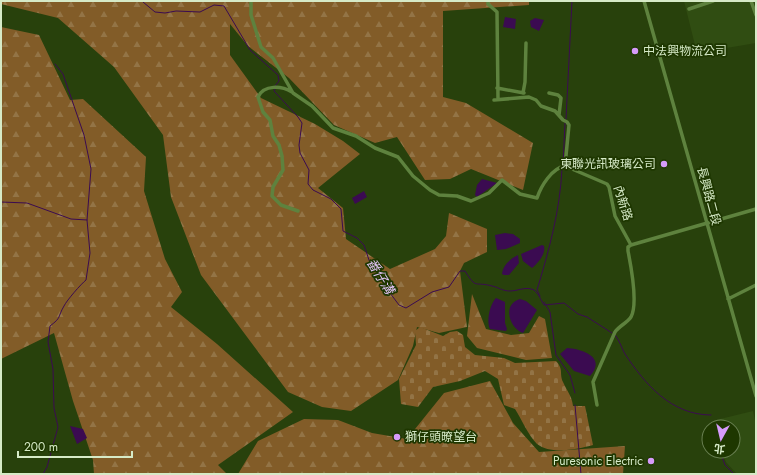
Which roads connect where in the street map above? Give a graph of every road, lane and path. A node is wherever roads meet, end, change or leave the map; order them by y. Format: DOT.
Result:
graph roads {
  1 [pos="251,1"];
  2 [pos="488,1"];
  3 [pos="644,1"];
  4 [pos="713,1"];
  5 [pos="751,1"];
  6 [pos="689,9"];
  7 [pos="756,15"];
  8 [pos="526,43"];
  9 [pos="498,88"];
  10 [pos="293,93"];
  11 [pos="523,93"];
  12 [pos="549,93"];
  13 [pos="527,97"];
  14 [pos="559,115"];
  15 [pos="565,166"];
  16 [pos="756,209"];
  17 [pos="298,211"];
  18 [pos="705,222"];
  19 [pos="631,245"];
  20 [pos="756,285"];
  21 [pos="728,299"];
  22 [pos="756,396"];
  23 [pos="597,405"];
  1 -- 10 [label="street"];
  2 -- 9 [label="street"];
  3 -- 18 [label="street, 長興路二段"];
  4 -- 6 [label="street"];
  5 -- 7 [label="street"];
  8 -- 11 [label="street"];
  9 -- 11 [label="street"];
  9 -- 13 [label="street"];
  10 -- 15 [label="street"];
  10 -- 17 [label="street"];
  11 -- 13 [label="street"];
  12 -- 14 [label="street"];
  13 -- 14 [label="street"];
  14 -- 15 [label="street"];
  15 -- 19 [label="street, 內新路"];
  16 -- 18 [label="street"];
  18 -- 19 [label="street"];
  18 -- 21 [label="street, 長興路二段"];
  19 -- 23 [label="street"];
  20 -- 21 [label="street"];
  21 -- 22 [label="street, 長興路二段"];
}
